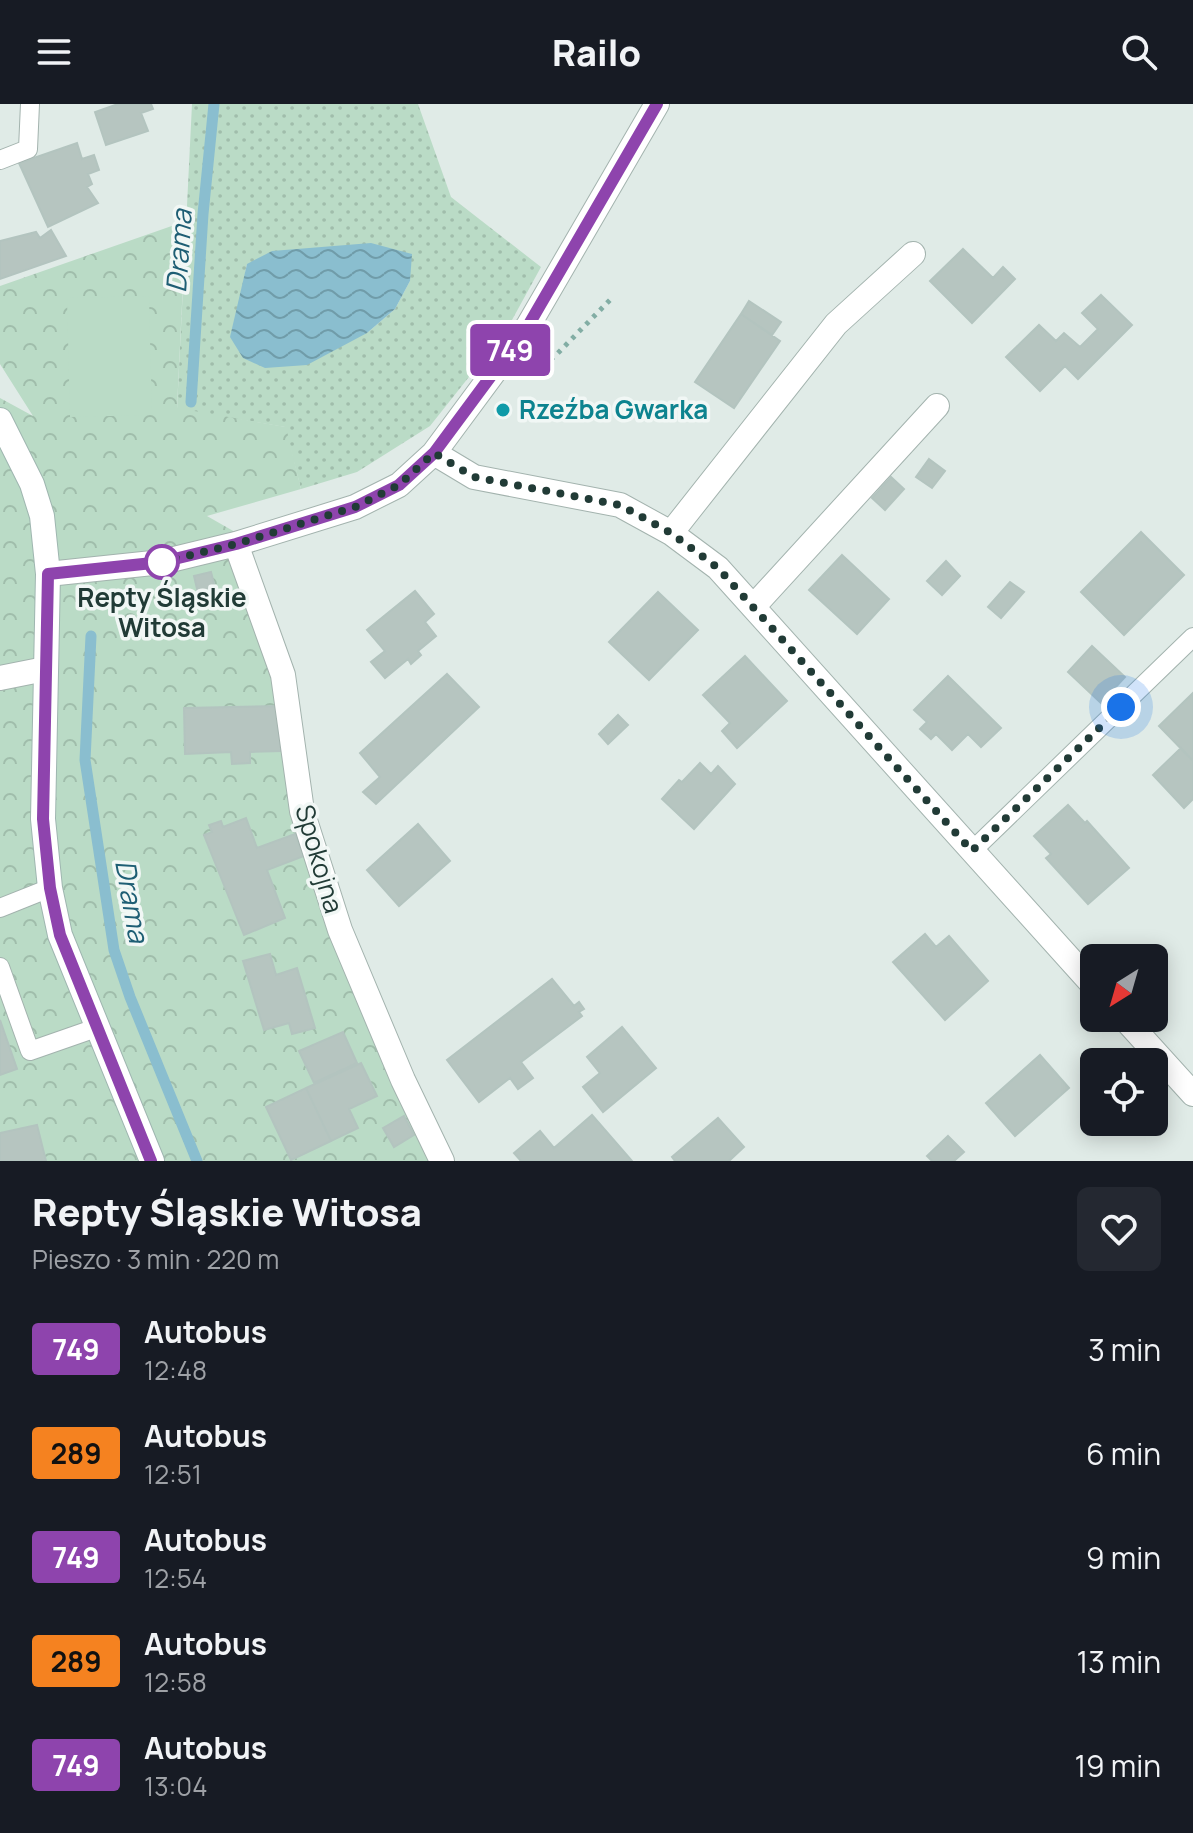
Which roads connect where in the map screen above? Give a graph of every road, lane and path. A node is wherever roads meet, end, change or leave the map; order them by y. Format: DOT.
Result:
graph roads {
  1 [pos="30,104"];
  2 [pos="657,104"];
  3 [pos="0,160"];
  4 [pos="913,254"];
  5 [pos="610,300"];
  6 [pos="541,367"];
  7 [pos="937,406"];
  8 [pos="0,420"];
  9 [pos="434,453"];
  10 [pos="671,533"];
  11 [pos="236,544"];
  12 [pos="48,574"];
  13 [pos="753,607"];
  14 [pos="1193,637"];
  15 [pos="45,669"];
  16 [pos="0,678"];
  17 [pos="972,851"];
  18 [pos="50,888"];
  19 [pos="0,908"];
  20 [pos="0,967"];
  21 [pos="1080,971"];
  22 [pos="96,1028"];
  23 [pos="1137,1032"];
  24 [pos="1193,1094"];
  25 [pos="152,1161"];
  26 [pos="442,1161"];
  1 -- 3 [label="lane"];
  2 -- 9 [label="street"];
  4 -- 10 [label="street"];
  5 -- 6 [label="path"];
  7 -- 13 [label="street"];
  8 -- 12 [label="street"];
  9 -- 10 [label="street"];
  9 -- 11 [label="street"];
  10 -- 13 [label="street"];
  11 -- 12 [label="street"];
  11 -- 26 [label="street, Spokojna"];
  12 -- 15 [label="street"];
  13 -- 17 [label="street"];
  14 -- 17 [label="lane"];
  15 -- 16 [label="street"];
  15 -- 18 [label="street"];
  17 -- 21 [label="street"];
  18 -- 19 [label="lane"];
  18 -- 22 [label="street"];
  20 -- 22 [label="lane"];
  22 -- 25 [label="street"];
  23 -- 24 [label="street"];
}
